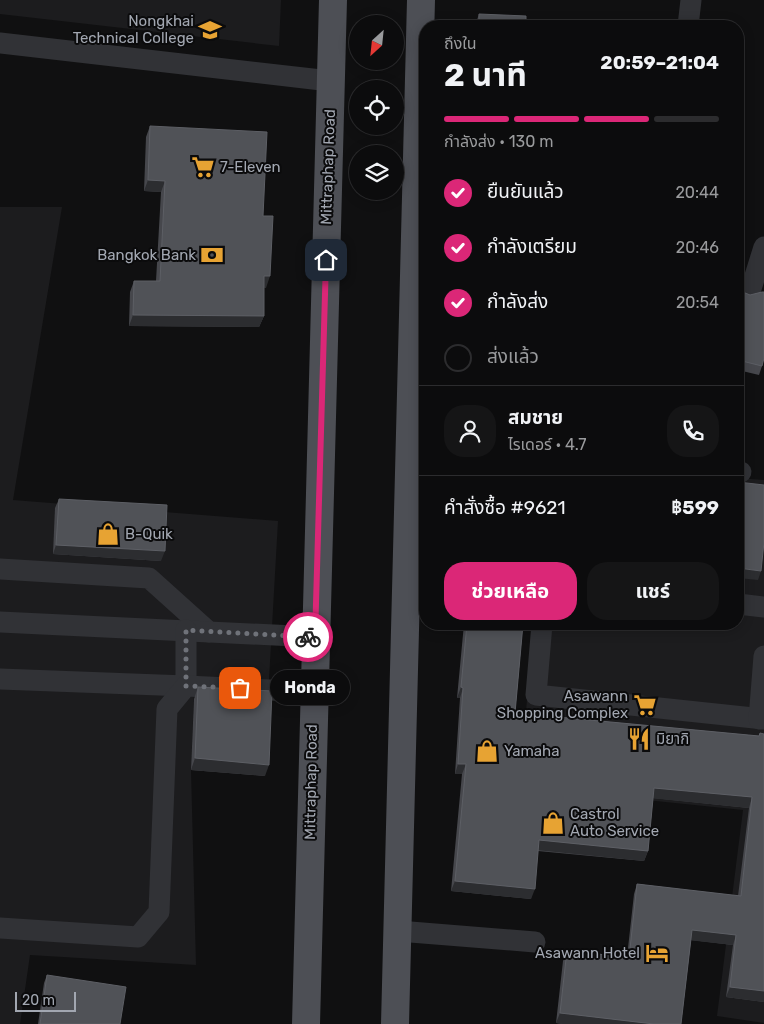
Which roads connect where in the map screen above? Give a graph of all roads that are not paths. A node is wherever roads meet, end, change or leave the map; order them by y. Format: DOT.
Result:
graph roads {
  1 [pos="333,0"];
  2 [pos="421,0"];
  3 [pos="691,0"];
  4 [pos="421,20"];
  5 [pos="689,20"];
  6 [pos="0,43"];
  7 [pos="330,81"];
  8 [pos="419,203"];
  9 [pos="764,248"];
  10 [pos="744,290"];
  11 [pos="417,406"];
  12 [pos="0,569"];
  13 [pos="416,577"];
  14 [pos="744,605"];
  15 [pos="764,607"];
  16 [pos="0,622"];
  17 [pos="186,630"];
  18 [pos="541,630"];
  19 [pos="209,632"];
  20 [pos="315,638"];
  21 [pos="764,656"];
  22 [pos="0,679"];
  23 [pos="186,686"];
  24 [pos="313,692"];
  25 [pos="762,719"];
  26 [pos="9,928"];
  27 [pos="398,931"];
  28 [pos="535,942"];
  29 [pos="0,944"];
  30 [pos="306,1024"];
  31 [pos="395,1024"];
  1 -- 7 [label="main road, Mittraphap Road"];
  2 -- 4 [label="main road"];
  3 -- 5 [label="street"];
  6 -- 7 [label="street"];
  7 -- 20 [label="main road, Mittraphap Road"];
  8 -- 11 [label="main road"];
  9 -- 10 [label="street"];
  11 -- 13 [label="main road"];
  12 -- 19 [label="street"];
  13 -- 27 [label="main road"];
  14 -- 15 [label="street"];
  16 -- 17 [label="street"];
  17 -- 19 [label="street"];
  17 -- 23 [label="street"];
  18 -- 25 [label="street"];
  19 -- 20 [label="street"];
  20 -- 24 [label="main road, Mittraphap Road"];
  21 -- 25 [label="street"];
  22 -- 23 [label="street"];
  23 -- 24 [label="street"];
  23 -- 26 [label="street"];
  24 -- 30 [label="main road, Mittraphap Road"];
  26 -- 29 [label="street"];
  27 -- 28 [label="street"];
  27 -- 31 [label="main road"];
}
